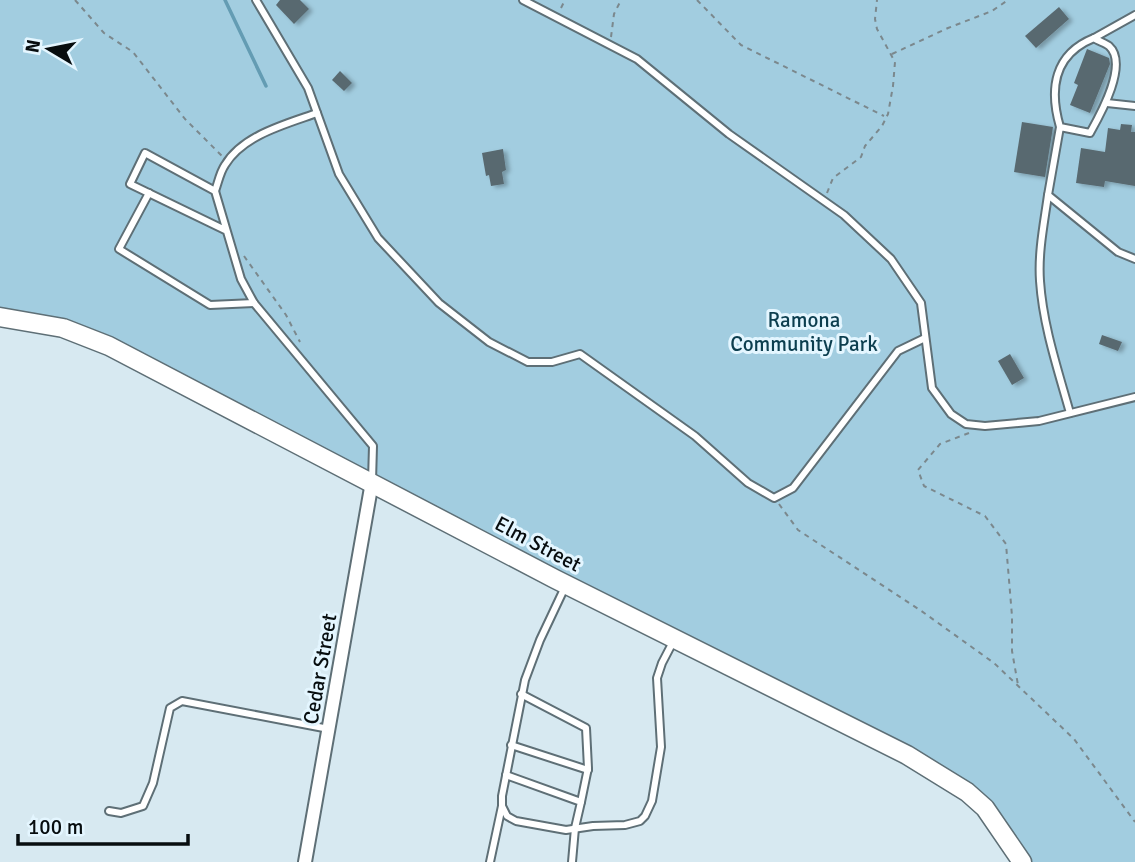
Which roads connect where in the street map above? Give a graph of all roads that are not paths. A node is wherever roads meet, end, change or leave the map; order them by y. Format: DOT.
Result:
graph roads {
  1 [pos="256,0"];
  2 [pos="523,0"];
  3 [pos="1135,15"];
  4 [pos="1094,38"];
  5 [pos="1107,103"];
  6 [pos="1135,106"];
  7 [pos="317,113"];
  8 [pos="1060,127"];
  9 [pos="215,191"];
  10 [pos="149,193"];
  11 [pos="1048,195"];
  12 [pos="225,230"];
  13 [pos="1135,259"];
  14 [pos="254,303"];
  15 [pos="0,317"];
  16 [pos="925,338"];
  17 [pos="1135,397"];
  18 [pos="1070,413"];
  19 [pos="372,482"];
  20 [pos="566,584"];
  21 [pos="675,639"];
  22 [pos="522,694"];
  23 [pos="329,730"];
  24 [pos="512,745"];
  25 [pos="588,770"];
  26 [pos="506,775"];
  27 [pos="581,802"];
  28 [pos="502,806"];
  29 [pos="109,811"];
  30 [pos="575,828"];
  31 [pos="305,862"];
  32 [pos="490,862"];
  33 [pos="572,862"];
  34 [pos="1022,862"];
  1 -- 7 [label="lane"];
  2 -- 16 [label="lane"];
  3 -- 4 [label="lane"];
  4 -- 5 [label="lane"];
  4 -- 8 [label="lane"];
  5 -- 6 [label="lane"];
  5 -- 8 [label="lane"];
  7 -- 9 [label="lane"];
  7 -- 16 [label="lane"];
  8 -- 11 [label="lane"];
  9 -- 10 [label="lane"];
  9 -- 12 [label="lane"];
  10 -- 12 [label="lane"];
  10 -- 14 [label="lane"];
  11 -- 13 [label="lane"];
  11 -- 18 [label="lane"];
  12 -- 14 [label="lane"];
  14 -- 19 [label="lane"];
  15 -- 19 [label="street, Elm Street"];
  16 -- 18 [label="lane"];
  17 -- 18 [label="lane"];
  19 -- 20 [label="street, Elm Street"];
  19 -- 23 [label="street, Cedar Street"];
  20 -- 21 [label="street, Elm Street"];
  20 -- 22 [label="lane"];
  21 -- 30 [label="lane"];
  21 -- 34 [label="street, Elm Street"];
  22 -- 24 [label="lane"];
  22 -- 25 [label="lane"];
  23 -- 29 [label="lane"];
  23 -- 31 [label="street, Cedar Street"];
  24 -- 25 [label="lane"];
  24 -- 26 [label="lane"];
  25 -- 27 [label="lane"];
  26 -- 27 [label="lane"];
  26 -- 28 [label="lane"];
  27 -- 30 [label="lane"];
  28 -- 30 [label="lane"];
  28 -- 32 [label="lane"];
  30 -- 33 [label="lane"];
}
